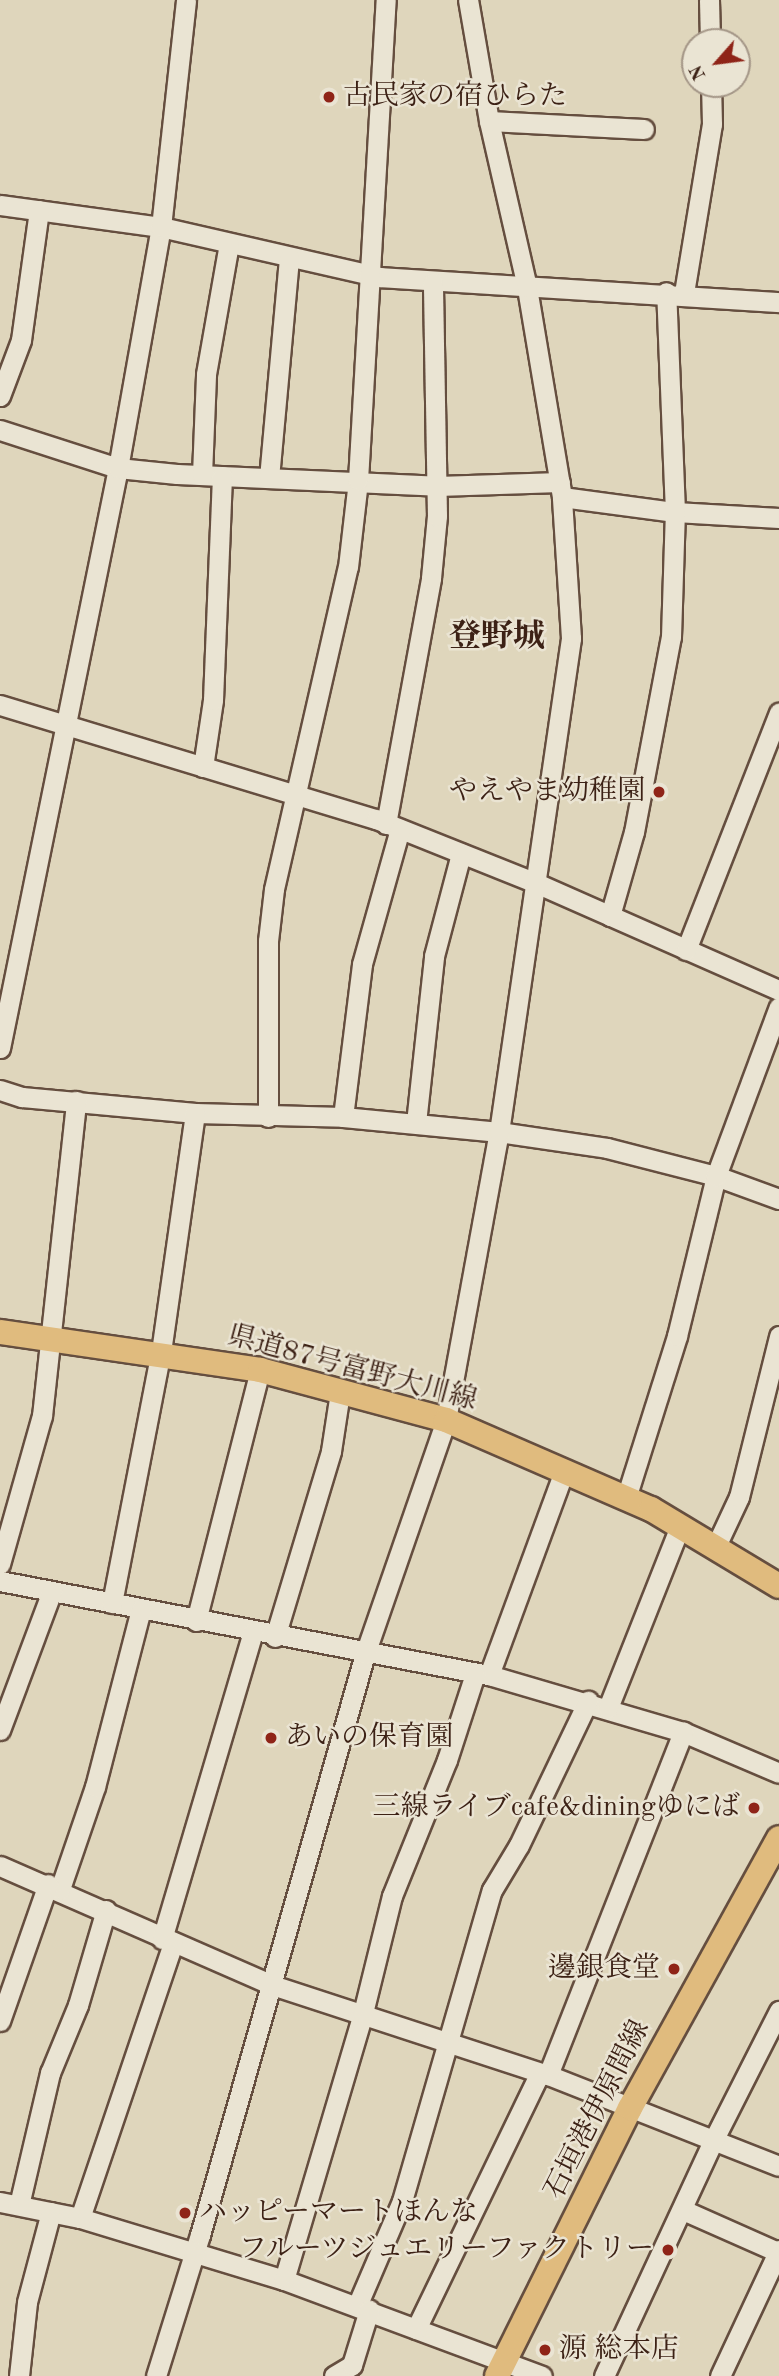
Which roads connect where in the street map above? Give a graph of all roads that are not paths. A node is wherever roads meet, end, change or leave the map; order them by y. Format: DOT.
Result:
graph roads {
  1 [pos="186,0"];
  2 [pos="386,0"];
  3 [pos="468,0"];
  4 [pos="709,0"];
  5 [pos="710,28"];
  6 [pos="711,98"];
  7 [pos="489,121"];
  8 [pos="644,129"];
  9 [pos="0,205"];
  10 [pos="39,210"];
  11 [pos="161,227"];
  12 [pos="229,244"];
  13 [pos="289,258"];
  14 [pos="367,275"];
  15 [pos="433,283"];
  16 [pos="527,287"];
  17 [pos="675,293"];
  18 [pos="779,302"];
  19 [pos="0,396"];
  20 [pos="0,430"];
  21 [pos="118,468"];
  22 [pos="202,475"];
  23 [pos="222,476"];
  24 [pos="269,478"];
  25 [pos="358,480"];
  26 [pos="437,486"];
  27 [pos="561,489"];
  28 [pos="676,512"];
  29 [pos="779,518"];
  30 [pos="0,705"];
  31 [pos="779,713"];
  32 [pos="66,725"];
  33 [pos="203,766"];
  34 [pos="294,794"];
  35 [pos="393,826"];
  36 [pos="461,853"];
  37 [pos="537,883"];
  38 [pos="610,916"];
  39 [pos="686,950"];
  40 [pos="779,990"];
  41 [pos="779,1007"];
  42 [pos="0,1048"];
  43 [pos="0,1090"];
  44 [pos="76,1101"];
  45 [pos="195,1113"];
  46 [pos="268,1117"];
  47 [pos="343,1117"];
  48 [pos="416,1123"];
  49 [pos="499,1132"];
  50 [pos="716,1176"];
  51 [pos="779,1199"];
  52 [pos="0,1332"];
  53 [pos="779,1336"];
  54 [pos="52,1339"];
  55 [pos="161,1352"];
  56 [pos="260,1370"];
  57 [pos="340,1392"];
  58 [pos="446,1420"];
  59 [pos="564,1471"];
  60 [pos="626,1498"];
  61 [pos="680,1526"];
  62 [pos="716,1546"];
  63 [pos="0,1564"];
  64 [pos="0,1581"];
  65 [pos="779,1586"];
  66 [pos="52,1591"];
  67 [pos="112,1603"];
  68 [pos="141,1609"];
  69 [pos="196,1621"];
  70 [pos="253,1632"];
  71 [pos="275,1637"];
  72 [pos="365,1654"];
  73 [pos="482,1675"];
  74 [pos="589,1701"];
  75 [pos="608,1708"];
  76 [pos="0,1730"];
  77 [pos="683,1732"];
  78 [pos="779,1773"];
  79 [pos="779,1838"];
  80 [pos="0,1866"];
  81 [pos="54,1886"];
  82 [pos="106,1910"];
  83 [pos="168,1941"];
  84 [pos="272,1985"];
  85 [pos="779,2011"];
  86 [pos="363,2013"];
  87 [pos="0,2021"];
  88 [pos="451,2042"];
  89 [pos="544,2074"];
  90 [pos="629,2108"];
  91 [pos="713,2141"];
  92 [pos="779,2166"];
  93 [pos="9,2204"];
  94 [pos="683,2210"];
  95 [pos="51,2212"];
  96 [pos="80,2218"];
  97 [pos="193,2250"];
  98 [pos="779,2251"];
  99 [pos="284,2280"];
  100 [pos="363,2308"];
  101 [pos="416,2329"];
  102 [pos="500,2370"];
  103 [pos="19,2376"];
  104 [pos="156,2376"];
  105 [pos="334,2376"];
  106 [pos="542,2376"];
  107 [pos="604,2376"];
  108 [pos="720,2376"];
  1 -- 11 [label="street"];
  2 -- 14 [label="street"];
  3 -- 7 [label="street"];
  4 -- 5 [label="street"];
  6 -- 17 [label="street"];
  7 -- 8 [label="street"];
  7 -- 16 [label="street"];
  9 -- 10 [label="street"];
  10 -- 11 [label="street"];
  10 -- 19 [label="street"];
  11 -- 12 [label="street"];
  11 -- 21 [label="street"];
  12 -- 13 [label="street"];
  12 -- 22 [label="street"];
  13 -- 14 [label="street"];
  13 -- 24 [label="street"];
  14 -- 15 [label="street"];
  14 -- 25 [label="street"];
  15 -- 16 [label="street"];
  15 -- 26 [label="street"];
  16 -- 17 [label="street"];
  16 -- 27 [label="street"];
  17 -- 18 [label="street"];
  17 -- 28 [label="street"];
  20 -- 21 [label="street"];
  21 -- 22 [label="street"];
  21 -- 32 [label="street"];
  22 -- 23 [label="street"];
  23 -- 24 [label="street"];
  23 -- 33 [label="street"];
  24 -- 25 [label="street"];
  25 -- 26 [label="street"];
  25 -- 34 [label="street"];
  26 -- 27 [label="street"];
  26 -- 35 [label="street"];
  27 -- 28 [label="street"];
  27 -- 37 [label="street"];
  28 -- 29 [label="street"];
  28 -- 38 [label="street"];
  30 -- 32 [label="street"];
  31 -- 39 [label="street"];
  32 -- 33 [label="street"];
  32 -- 42 [label="street"];
  33 -- 34 [label="street"];
  34 -- 35 [label="street"];
  34 -- 46 [label="street"];
  35 -- 36 [label="street"];
  35 -- 47 [label="street"];
  36 -- 37 [label="street"];
  36 -- 48 [label="street"];
  37 -- 38 [label="street"];
  37 -- 49 [label="street"];
  38 -- 39 [label="street"];
  39 -- 40 [label="street"];
  41 -- 50 [label="street"];
  43 -- 44 [label="street"];
  44 -- 45 [label="street"];
  44 -- 54 [label="street"];
  45 -- 46 [label="street"];
  45 -- 55 [label="street"];
  46 -- 47 [label="street"];
  47 -- 48 [label="street"];
  48 -- 49 [label="street"];
  49 -- 50 [label="street"];
  49 -- 58 [label="street"];
  50 -- 51 [label="street"];
  50 -- 60 [label="street"];
  52 -- 54 [label="main road, 県道87号富野大川線"];
  53 -- 62 [label="street"];
  54 -- 55 [label="main road, 県道87号富野大川線"];
  54 -- 63 [label="street"];
  55 -- 56 [label="main road, 県道87号富野大川線"];
  55 -- 67 [label="street"];
  56 -- 57 [label="main road, 県道87号富野大川線"];
  56 -- 69 [label="street"];
  57 -- 58 [label="main road, 県道87号富野大川線"];
  57 -- 71 [label="street"];
  58 -- 59 [label="main road, 県道87号富野大川線"];
  58 -- 72 [label="street"];
  59 -- 60 [label="main road, 県道87号富野大川線"];
  59 -- 73 [label="street"];
  60 -- 61 [label="main road, 県道87号富野大川線"];
  61 -- 62 [label="main road, 県道87号富野大川線"];
  61 -- 75 [label="street"];
  62 -- 65 [label="main road, 県道87号富野大川線"];
  64 -- 66 [label="street"];
  66 -- 67 [label="street"];
  66 -- 76 [label="street"];
  67 -- 68 [label="street"];
  68 -- 69 [label="street"];
  68 -- 81 [label="street"];
  69 -- 70 [label="street"];
  70 -- 71 [label="street"];
  70 -- 83 [label="street"];
  71 -- 72 [label="street"];
  72 -- 73 [label="street"];
  72 -- 84 [label="street"];
  73 -- 74 [label="street"];
  73 -- 86 [label="street"];
  74 -- 75 [label="street"];
  74 -- 88 [label="street"];
  75 -- 77 [label="street"];
  77 -- 78 [label="street"];
  77 -- 89 [label="street"];
  79 -- 90 [label="main road, 石垣港伊原間線"];
  80 -- 81 [label="street"];
  81 -- 82 [label="street"];
  81 -- 87 [label="street"];
  82 -- 83 [label="street"];
  82 -- 93 [label="street"];
  83 -- 84 [label="street"];
  83 -- 96 [label="street"];
  84 -- 86 [label="street"];
  84 -- 97 [label="street"];
  85 -- 91 [label="street"];
  86 -- 88 [label="street"];
  86 -- 99 [label="street"];
  88 -- 89 [label="street"];
  88 -- 100 [label="street"];
  89 -- 90 [label="street"];
  89 -- 101 [label="street"];
  90 -- 91 [label="street"];
  90 -- 102 [label="main road, 石垣港伊原間線"];
  91 -- 92 [label="street"];
  91 -- 94 [label="street"];
  93 -- 95 [label="street"];
  94 -- 98 [label="street"];
  94 -- 107 [label="street"];
  95 -- 96 [label="street"];
  95 -- 103 [label="street"];
  96 -- 97 [label="street"];
  97 -- 99 [label="street"];
  97 -- 104 [label="street"];
  98 -- 108 [label="street"];
  99 -- 100 [label="street"];
  100 -- 101 [label="street"];
  100 -- 105 [label="street"];
  101 -- 102 [label="street"];
  102 -- 106 [label="street"];
}
